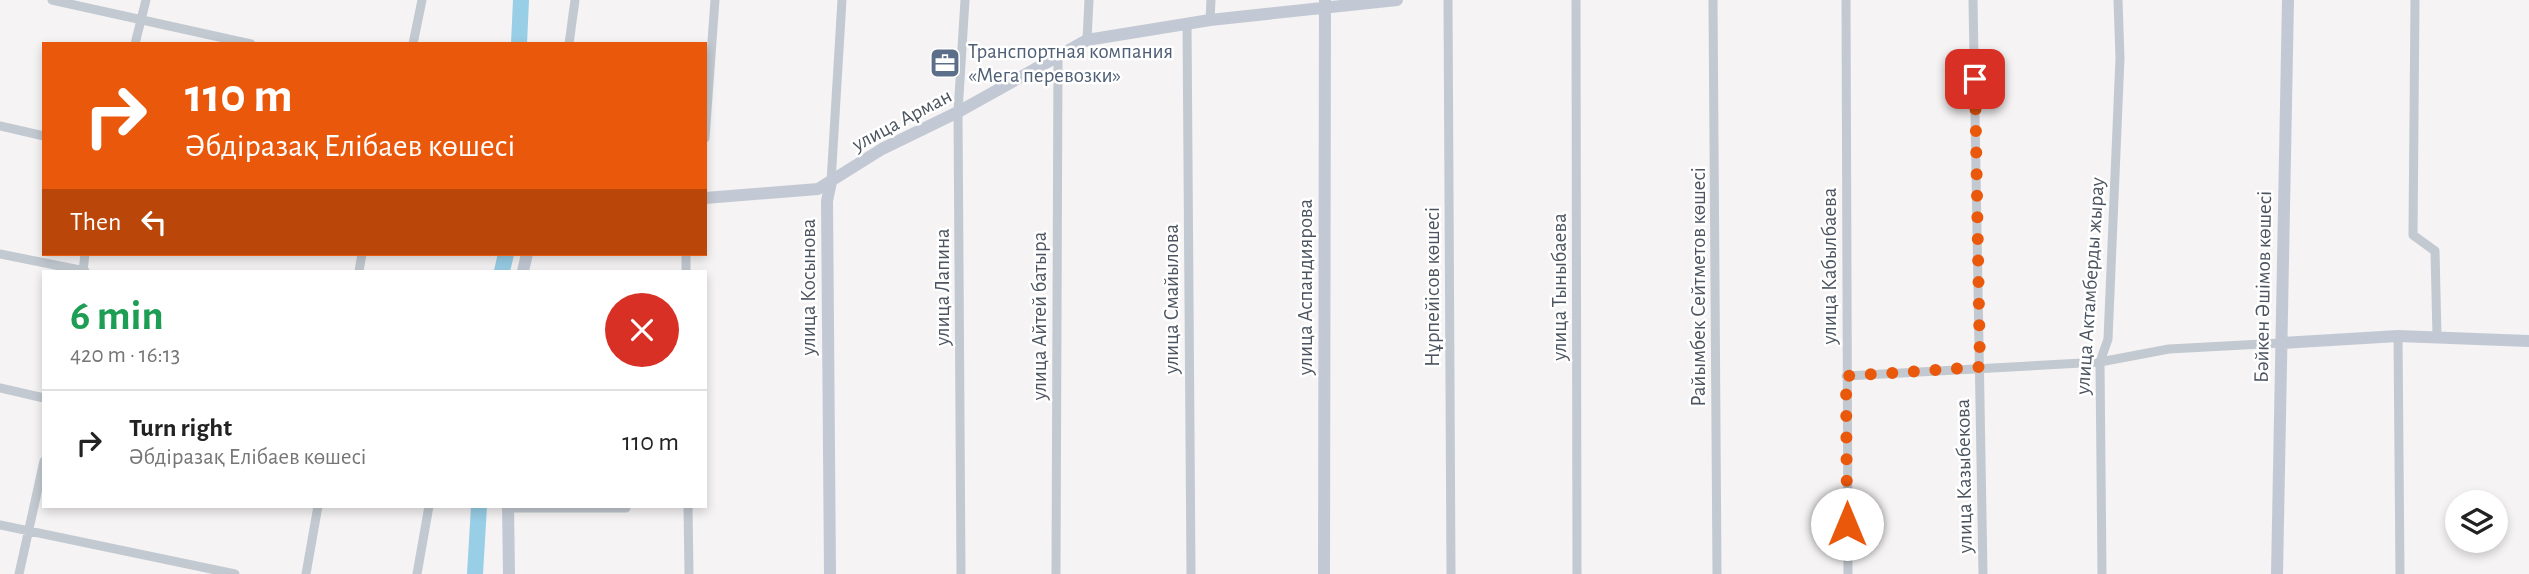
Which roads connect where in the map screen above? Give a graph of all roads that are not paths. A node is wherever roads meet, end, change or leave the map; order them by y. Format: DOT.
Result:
graph roads {
  1 [pos="52,0"];
  2 [pos="146,0"];
  3 [pos="422,0"];
  4 [pos="575,0"];
  5 [pos="715,0"];
  6 [pos="842,0"];
  7 [pos="965,0"];
  8 [pos="1089,0"];
  9 [pos="1211,0"];
  10 [pos="1397,0"];
  11 [pos="1448,0"];
  12 [pos="1576,0"];
  13 [pos="1713,0"];
  14 [pos="1846,0"];
  15 [pos="1973,0"];
  16 [pos="2118,0"];
  17 [pos="2288,0"];
  18 [pos="2415,0"];
  19 [pos="1325,5"];
  20 [pos="1210,20"];
  21 [pos="141,21"];
  22 [pos="1187,24"];
  23 [pos="1087,40"];
  24 [pos="136,42"];
  25 [pos="241,42"];
  26 [pos="413,42"];
  27 [pos="569,42"];
  28 [pos="1058,57"];
  29 [pos="707,110"];
  30 [pos="958,112"];
  31 [pos="0,126"];
  32 [pos="42,136"];
  33 [pos="831,183"];
  34 [pos="707,198"];
  35 [pos="0,254"];
  36 [pos="79,270"];
  37 [pos="2398,336"];
  38 [pos="2437,336"];
  39 [pos="2529,341"];
  40 [pos="2281,343"];
  41 [pos="2100,362"];
  42 [pos="1980,367"];
  43 [pos="1846,376"];
  44 [pos="0,388"];
  45 [pos="42,398"];
  46 [pos="42,469"];
  47 [pos="318,508"];
  48 [pos="429,508"];
  49 [pos="508,508"];
  50 [pos="688,508"];
  51 [pos="0,524"];
  52 [pos="28,531"];
  53 [pos="19,574"];
  54 [pos="235,574"];
  55 [pos="306,574"];
  56 [pos="417,574"];
  57 [pos="509,574"];
  58 [pos="689,574"];
  59 [pos="830,574"];
  60 [pos="961,574"];
  61 [pos="1056,574"];
  62 [pos="1191,574"];
  63 [pos="1324,574"];
  64 [pos="1451,574"];
  65 [pos="1577,574"];
  66 [pos="1717,574"];
  67 [pos="1848,574"];
  68 [pos="1983,574"];
  69 [pos="2102,574"];
  70 [pos="2277,574"];
  71 [pos="2400,574"];
  1 -- 21 [label="street"];
  2 -- 21 [label="street"];
  3 -- 26 [label="street"];
  4 -- 27 [label="street"];
  5 -- 29 [label="street"];
  6 -- 33 [label="street, улица Косынова"];
  7 -- 30 [label="street, улица Лапина"];
  8 -- 23 [label="street"];
  9 -- 20 [label="street"];
  10 -- 19 [label="street, улица Арман"];
  11 -- 64 [label="street, Нұрпейісов көшесі"];
  12 -- 65 [label="street, улица Тыныбаева"];
  13 -- 66 [label="street, Райымбек Сейтметов көшесі"];
  14 -- 43 [label="street, улица Кабылбаева"];
  15 -- 42 [label="street, улица Казыбекова"];
  16 -- 41 [label="street, улица Актамберды жырау"];
  17 -- 40 [label="street, Бәйкен Әшімов көшесі"];
  18 -- 38 [label="street"];
  19 -- 20 [label="street, улица Арман"];
  19 -- 63 [label="street, улица Аспандиярова"];
  20 -- 22 [label="street, улица Арман"];
  21 -- 24 [label="street"];
  21 -- 25 [label="street"];
  22 -- 23 [label="street, улица Арман"];
  22 -- 62 [label="street, улица Смайылова"];
  23 -- 28 [label="street, улица Арман"];
  28 -- 30 [label="street, улица Арман"];
  28 -- 61 [label="street, улица Айтей батыра"];
  30 -- 33 [label="street, улица Арман"];
  30 -- 60 [label="street, улица Лапина"];
  31 -- 32 [label="street"];
  33 -- 34 [label="street, улица Арман"];
  33 -- 59 [label="street, улица Косынова"];
  35 -- 36 [label="street"];
  37 -- 38 [label="street"];
  37 -- 40 [label="street"];
  37 -- 71 [label="street"];
  38 -- 39 [label="street"];
  40 -- 41 [label="street"];
  40 -- 70 [label="street, Бәйкен Әшімов көшесі"];
  41 -- 42 [label="street"];
  41 -- 69 [label="street, улица Актамберды жырау"];
  42 -- 43 [label="street"];
  42 -- 68 [label="street, улица Казыбекова"];
  43 -- 67 [label="street, улица Кабылбаева"];
  44 -- 45 [label="street"];
  46 -- 52 [label="street"];
  47 -- 55 [label="street"];
  48 -- 56 [label="street"];
  49 -- 57 [label="street"];
  50 -- 58 [label="street"];
  51 -- 52 [label="street"];
  52 -- 53 [label="street"];
  52 -- 54 [label="street"];
}
